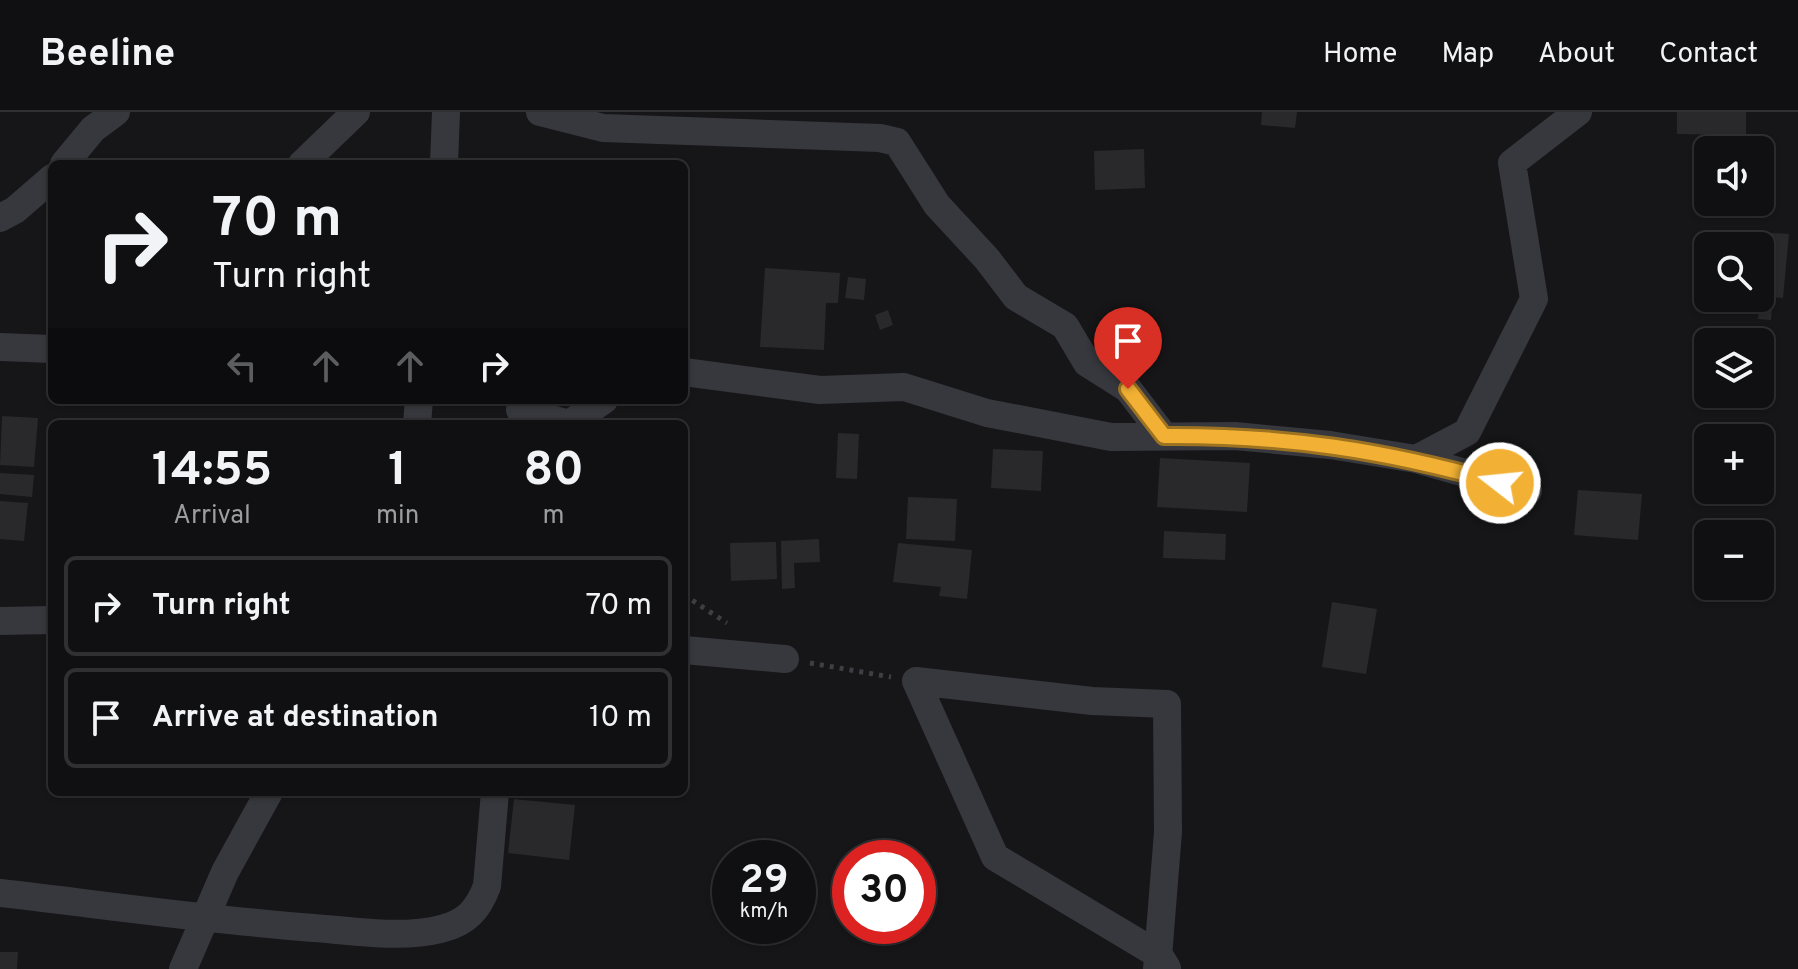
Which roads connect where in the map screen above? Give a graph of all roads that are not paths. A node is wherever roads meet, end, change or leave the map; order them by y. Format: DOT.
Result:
graph roads {
  1 [pos="116,112"];
  2 [pos="356,112"];
  3 [pos="446,112"];
  4 [pos="540,112"];
  5 [pos="1578,112"];
  6 [pos="67,160"];
  7 [pos="306,160"];
  8 [pos="444,160"];
  9 [pos="48,181"];
  10 [pos="0,218"];
  11 [pos="0,347"];
  12 [pos="48,349"];
  13 [pos="688,373"];
  14 [pos="598,404"];
  15 [pos="520,410"];
  16 [pos="555,420"];
  17 [pos="575,420"];
  18 [pos="1164,436"];
  19 [pos="1416,459"];
  20 [pos="1528,491"];
  21 [pos="48,620"];
  22 [pos="0,621"];
  23 [pos="688,650"];
  24 [pos="785,659"];
  25 [pos="267,796"];
  26 [pos="495,796"];
  27 [pos="0,893"];
  28 [pos="206,919"];
  29 [pos="1161,964"];
  30 [pos="183,969"];
  1 -- 6 [label="street"];
  2 -- 7 [label="street"];
  3 -- 8 [label="street"];
  4 -- 18 [label="street"];
  5 -- 19 [label="street"];
  9 -- 10 [label="street"];
  11 -- 12 [label="street"];
  13 -- 18 [label="street"];
  14 -- 17 [label="street"];
  15 -- 16 [label="street"];
  18 -- 19 [label="street"];
  19 -- 20 [label="street"];
  21 -- 22 [label="street"];
  23 -- 24 [label="street"];
  25 -- 28 [label="street"];
  26 -- 28 [label="street"];
  27 -- 28 [label="street"];
  28 -- 30 [label="street"];
  29 -- 29 [label="street"];
}
